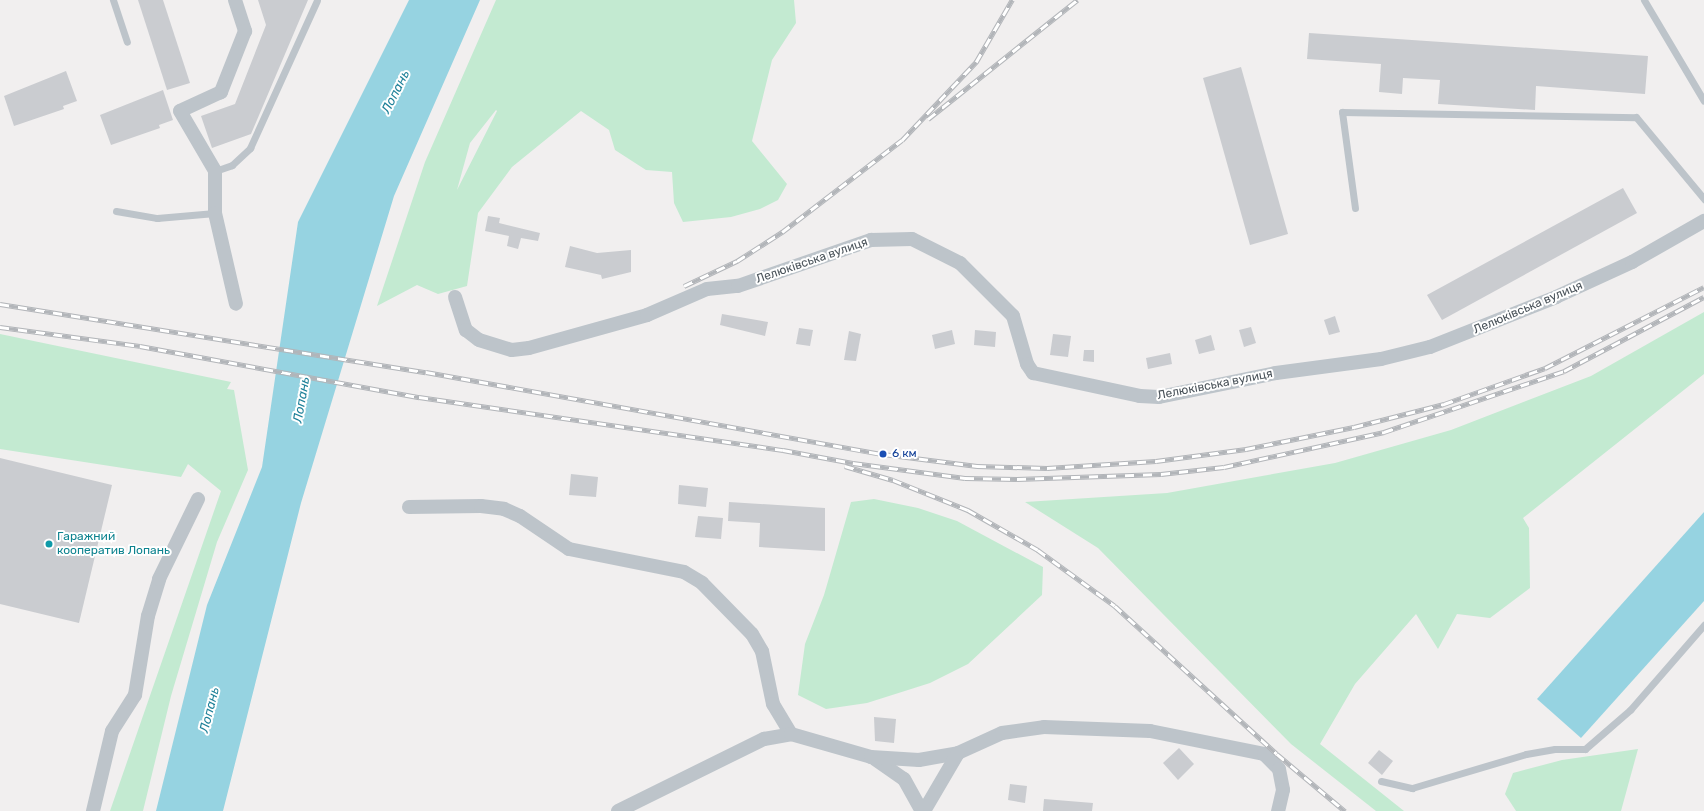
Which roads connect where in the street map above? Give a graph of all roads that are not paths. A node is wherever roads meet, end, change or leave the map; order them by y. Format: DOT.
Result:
graph roads {
  1 [pos="113,0"];
  2 [pos="235,0"];
  3 [pos="317,0"];
  4 [pos="1644,0"];
  5 [pos="127,42"];
  6 [pos="1704,101"];
  7 [pos="215,171"];
  8 [pos="1704,199"];
  9 [pos="1355,208"];
  10 [pos="116,211"];
  11 [pos="215,213"];
  12 [pos="1704,221"];
  13 [pos="455,297"];
  14 [pos="236,304"];
  15 [pos="198,499"];
  16 [pos="409,507"];
  17 [pos="1704,625"];
  18 [pos="791,734"];
  19 [pos="958,752"];
  20 [pos="871,757"];
  21 [pos="1380,781"];
  22 [pos="93,811"];
  23 [pos="618,811"];
  24 [pos="923,811"];
  25 [pos="1278,811"];
  1 -- 5 [label="lane"];
  2 -- 7 [label="street"];
  3 -- 7 [label="lane"];
  4 -- 6 [label="lane"];
  7 -- 11 [label="street"];
  8 -- 9 [label="lane"];
  10 -- 11 [label="lane"];
  11 -- 14 [label="street"];
  12 -- 13 [label="street, Лелюківська вулиця"];
  15 -- 22 [label="street"];
  16 -- 18 [label="street"];
  17 -- 21 [label="lane"];
  18 -- 20 [label="street"];
  18 -- 23 [label="street"];
  19 -- 20 [label="street"];
  19 -- 24 [label="street"];
  19 -- 25 [label="street"];
  20 -- 24 [label="street"];
}
